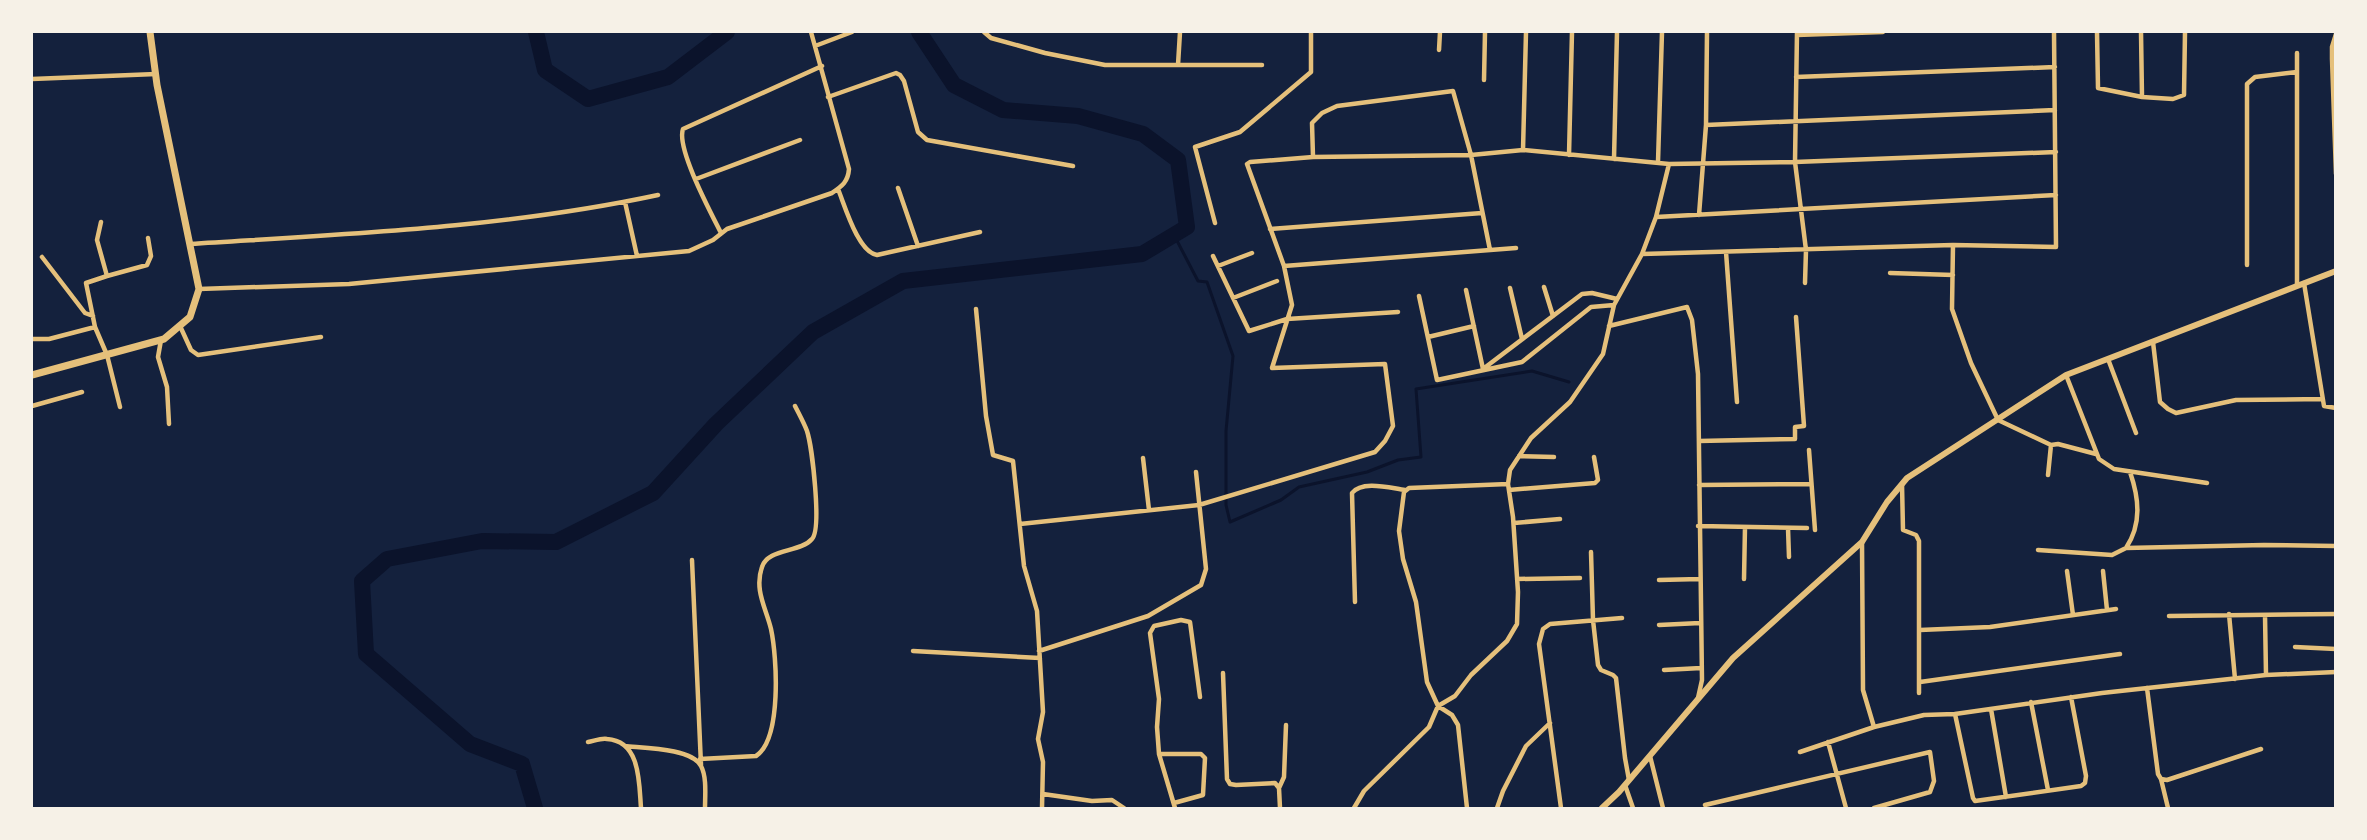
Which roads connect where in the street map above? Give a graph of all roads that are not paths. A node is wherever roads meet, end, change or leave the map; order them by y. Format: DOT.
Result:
graph roads {
  1 [pos="150,32"];
  2 [pos="811,32"];
  3 [pos="852,32"];
  4 [pos="984,32"];
  5 [pos="1180,32"];
  6 [pos="1311,32"];
  7 [pos="1440,32"];
  8 [pos="1485,32"];
  9 [pos="1526,32"];
  10 [pos="1572,32"];
  11 [pos="1617,32"];
  12 [pos="1662,32"];
  13 [pos="1707,32"];
  14 [pos="1884,32"];
  15 [pos="2055,32"];
  16 [pos="2097,32"];
  17 [pos="2141,32"];
  18 [pos="2185,32"];
  19 [pos="1797,33"];
  20 [pos="2336,34"];
  21 [pos="815,46"];
  22 [pos="1439,50"];
  23 [pos="2297,53"];
  24 [pos="2334,61"];
  25 [pos="1178,65"];
  26 [pos="1262,65"];
  27 [pos="822,66"];
  28 [pos="2055,67"];
  29 [pos="2297,72"];
  30 [pos="156,74"];
  31 [pos="1796,77"];
  32 [pos="32,79"];
  33 [pos="1484,80"];
  34 [pos="828,97"];
  35 [pos="2142,97"];
  36 [pos="2055,110"];
  37 [pos="1795,120"];
  38 [pos="1706,125"];
  39 [pos="800,140"];
  40 [pos="1523,150"];
  41 [pos="2056,152"];
  42 [pos="1569,154"];
  43 [pos="1471,155"];
  44 [pos="1313,157"];
  45 [pos="1614,159"];
  46 [pos="1658,162"];
  47 [pos="1704,162"];
  48 [pos="1795,162"];
  49 [pos="1669,164"];
  50 [pos="1073,166"];
  51 [pos="2336,174"];
  52 [pos="696,179"];
  53 [pos="898,188"];
  54 [pos="838,189"];
  55 [pos="658,195"];
  56 [pos="2056,195"];
  57 [pos="625,202"];
  58 [pos="1800,209"];
  59 [pos="1482,213"];
  60 [pos="1699,215"];
  61 [pos="1656,216"];
  62 [pos="101,222"];
  63 [pos="1215,223"];
  64 [pos="1270,229"];
  65 [pos="980,232"];
  66 [pos="721,233"];
  67 [pos="148,238"];
  68 [pos="190,244"];
  69 [pos="1953,245"];
  70 [pos="918,246"];
  71 [pos="1516,248"];
  72 [pos="1490,250"];
  73 [pos="1806,250"];
  74 [pos="1726,252"];
  75 [pos="1252,253"];
  76 [pos="1642,254"];
  77 [pos="637,256"];
  78 [pos="1213,256"];
  79 [pos="42,257"];
  80 [pos="2247,265"];
  81 [pos="1218,266"];
  82 [pos="1284,266"];
  83 [pos="2336,271"];
  84 [pos="1890,273"];
  85 [pos="1953,275"];
  86 [pos="107,276"];
  87 [pos="1277,281"];
  88 [pos="1805,283"];
  89 [pos="2304,283"];
  90 [pos="2297,286"];
  91 [pos="1544,287"];
  92 [pos="1510,288"];
  93 [pos="199,290"];
  94 [pos="1466,290"];
  95 [pos="1419,296"];
  96 [pos="1233,298"];
  97 [pos="1617,299"];
  98 [pos="1614,305"];
  99 [pos="976,309"];
  100 [pos="1398,312"];
  101 [pos="93,316"];
  102 [pos="1553,316"];
  103 [pos="1796,316"];
  104 [pos="1287,319"];
  105 [pos="180,326"];
  106 [pos="1474,326"];
  107 [pos="1609,326"];
  108 [pos="95,327"];
  109 [pos="321,337"];
  110 [pos="1428,337"];
  111 [pos="32,339"];
  112 [pos="1522,339"];
  113 [pos="161,340"];
  114 [pos="2153,342"];
  115 [pos="107,355"];
  116 [pos="2108,359"];
  117 [pos="1483,369"];
  118 [pos="32,375"];
  119 [pos="2066,375"];
  120 [pos="82,392"];
  121 [pos="2323,399"];
  122 [pos="1737,402"];
  123 [pos="32,406"];
  124 [pos="795,406"];
  125 [pos="120,407"];
  126 [pos="2336,408"];
  127 [pos="1998,420"];
  128 [pos="169,424"];
  129 [pos="2136,434"];
  130 [pos="1699,441"];
  131 [pos="2051,446"];
  132 [pos="1809,450"];
  133 [pos="2096,454"];
  134 [pos="1520,456"];
  135 [pos="1554,457"];
  136 [pos="1594,457"];
  137 [pos="1143,458"];
  138 [pos="1196,472"];
  139 [pos="2130,472"];
  140 [pos="2048,475"];
  141 [pos="2207,483"];
  142 [pos="1508,484"];
  143 [pos="1811,484"];
  144 [pos="1902,484"];
  145 [pos="1699,485"];
  146 [pos="1405,490"];
  147 [pos="1509,490"];
  148 [pos="1199,505"];
  149 [pos="1149,510"];
  150 [pos="1560,519"];
  151 [pos="1514,523"];
  152 [pos="1020,524"];
  153 [pos="1698,526"];
  154 [pos="1745,527"];
  155 [pos="1788,528"];
  156 [pos="1807,528"];
  157 [pos="1815,531"];
  158 [pos="1862,542"];
  159 [pos="2336,546"];
  160 [pos="2126,548"];
  161 [pos="2038,550"];
  162 [pos="1591,552"];
  163 [pos="1789,557"];
  164 [pos="692,560"];
  165 [pos="2067,571"];
  166 [pos="2103,571"];
  167 [pos="1580,578"];
  168 [pos="1517,579"];
  169 [pos="1700,579"];
  170 [pos="1744,579"];
  171 [pos="1659,580"];
  172 [pos="1355,602"];
  173 [pos="2116,609"];
  174 [pos="2107,610"];
  175 [pos="2229,614"];
  176 [pos="2336,614"];
  177 [pos="2073,615"];
  178 [pos="2265,615"];
  179 [pos="2169,616"];
  180 [pos="1622,618"];
  181 [pos="1593,620"];
  182 [pos="1701,623"];
  183 [pos="1659,625"];
  184 [pos="1920,630"];
  185 [pos="2295,647"];
  186 [pos="2336,648"];
  187 [pos="913,651"];
  188 [pos="1039,651"];
  189 [pos="2120,654"];
  190 [pos="1040,658"];
  191 [pos="1701,668"];
  192 [pos="1664,670"];
  193 [pos="2336,672"];
  194 [pos="1223,673"];
  195 [pos="2266,675"];
  196 [pos="2235,679"];
  197 [pos="1920,682"];
  198 [pos="2147,688"];
  199 [pos="1919,693"];
  200 [pos="2071,697"];
  201 [pos="1200,698"];
  202 [pos="1697,700"];
  203 [pos="2031,702"];
  204 [pos="1438,706"];
  205 [pos="1991,709"];
  206 [pos="1955,714"];
  207 [pos="1550,723"];
  208 [pos="1286,725"];
  209 [pos="1874,727"];
  210 [pos="588,741"];
  211 [pos="1828,742"];
  212 [pos="625,746"];
  213 [pos="2261,750"];
  214 [pos="1800,752"];
  215 [pos="1159,754"];
  216 [pos="1650,756"];
  217 [pos="700,762"];
  218 [pos="1837,774"];
  219 [pos="2162,779"];
  220 [pos="1627,782"];
  221 [pos="1279,788"];
  222 [pos="2048,790"];
  223 [pos="1043,794"];
  224 [pos="2006,797"];
  225 [pos="1706,805"];
  226 [pos="1174,806"];
  227 [pos="641,808"];
  228 [pos="705,808"];
  229 [pos="1042,808"];
  230 [pos="1124,808"];
  231 [pos="1280,808"];
  232 [pos="1354,808"];
  233 [pos="1467,808"];
  234 [pos="1497,808"];
  235 [pos="1561,808"];
  236 [pos="1602,808"];
  237 [pos="1633,808"];
  238 [pos="1663,808"];
  239 [pos="1846,808"];
  240 [pos="1874,808"];
  241 [pos="2168,808"];
  1 -- 30 [label="main road"];
  2 -- 21 [label="street"];
  3 -- 21 [label="street"];
  4 -- 25 [label="street"];
  5 -- 25 [label="street"];
  6 -- 63 [label="street"];
  7 -- 22 [label="street"];
  8 -- 33 [label="street"];
  9 -- 40 [label="street"];
  10 -- 42 [label="street"];
  11 -- 45 [label="street"];
  12 -- 46 [label="street"];
  13 -- 38 [label="street"];
  14 -- 19 [label="street"];
  15 -- 28 [label="street"];
  16 -- 35 [label="street"];
  17 -- 35 [label="street"];
  18 -- 35 [label="street"];
  19 -- 31 [label="street"];
  20 -- 24 [label="street"];
  21 -- 27 [label="street"];
  23 -- 29 [label="street"];
  24 -- 51 [label="street"];
  25 -- 26 [label="street"];
  27 -- 34 [label="street"];
  27 -- 52 [label="street"];
  28 -- 31 [label="street"];
  28 -- 36 [label="street"];
  29 -- 80 [label="street"];
  29 -- 90 [label="street"];
  30 -- 32 [label="street"];
  30 -- 68 [label="main road"];
  31 -- 37 [label="street"];
  34 -- 50 [label="street"];
  34 -- 54 [label="street"];
  36 -- 37 [label="street"];
  36 -- 41 [label="street"];
  37 -- 38 [label="street"];
  37 -- 48 [label="street"];
  38 -- 47 [label="street"];
  39 -- 52 [label="street"];
  40 -- 42 [label="street"];
  40 -- 43 [label="street"];
  41 -- 48 [label="street"];
  41 -- 56 [label="street"];
  42 -- 45 [label="street"];
  43 -- 44 [label="street"];
  43 -- 44 [label="street"];
  43 -- 59 [label="street"];
  44 -- 64 [label="street"];
  45 -- 46 [label="street"];
  46 -- 49 [label="street"];
  47 -- 48 [label="street"];
  47 -- 49 [label="street"];
  47 -- 60 [label="street"];
  48 -- 58 [label="street"];
  49 -- 61 [label="street"];
  52 -- 66 [label="street"];
  53 -- 70 [label="street"];
  54 -- 66 [label="street"];
  54 -- 70 [label="street"];
  55 -- 57 [label="street"];
  56 -- 58 [label="street"];
  56 -- 69 [label="street"];
  57 -- 68 [label="street"];
  57 -- 77 [label="street"];
  58 -- 60 [label="street"];
  58 -- 73 [label="street"];
  59 -- 64 [label="street"];
  59 -- 72 [label="street"];
  60 -- 61 [label="street"];
  61 -- 76 [label="street"];
  62 -- 86 [label="street"];
  64 -- 82 [label="street"];
  65 -- 70 [label="street"];
  66 -- 77 [label="street"];
  67 -- 86 [label="street"];
  68 -- 93 [label="main road"];
  69 -- 73 [label="street"];
  69 -- 85 [label="street"];
  71 -- 72 [label="street"];
  72 -- 82 [label="street"];
  73 -- 74 [label="street"];
  73 -- 88 [label="street"];
  74 -- 76 [label="street"];
  74 -- 122 [label="street"];
  75 -- 81 [label="street"];
  76 -- 97 [label="street"];
  77 -- 93 [label="street"];
  78 -- 81 [label="street"];
  79 -- 101 [label="street"];
  81 -- 96 [label="street"];
  82 -- 104 [label="street"];
  83 -- 89 [label="street"];
  84 -- 85 [label="street"];
  85 -- 127 [label="street"];
  86 -- 101 [label="street"];
  87 -- 96 [label="street"];
  89 -- 90 [label="street"];
  89 -- 121 [label="street"];
  90 -- 114 [label="street"];
  91 -- 102 [label="street"];
  92 -- 112 [label="street"];
  93 -- 105 [label="main road"];
  94 -- 106 [label="street"];
  95 -- 110 [label="street"];
  96 -- 104 [label="street"];
  97 -- 98 [label="street"];
  97 -- 102 [label="street"];
  98 -- 107 [label="street"];
  98 -- 117 [label="street"];
  99 -- 152 [label="street"];
  100 -- 104 [label="street"];
  101 -- 108 [label="street"];
  102 -- 112 [label="street"];
  103 -- 130 [label="street"];
  104 -- 148 [label="street"];
  105 -- 109 [label="street"];
  105 -- 113 [label="main road"];
  106 -- 110 [label="street"];
  106 -- 117 [label="street"];
  107 -- 130 [label="street"];
  107 -- 134 [label="street"];
  108 -- 111 [label="street"];
  108 -- 115 [label="street"];
  110 -- 117 [label="street"];
  112 -- 117 [label="street"];
  113 -- 115 [label="main road"];
  113 -- 128 [label="street"];
  114 -- 116 [label="street"];
  114 -- 121 [label="street"];
  115 -- 118 [label="main road"];
  115 -- 125 [label="street"];
  116 -- 119 [label="street"];
  116 -- 129 [label="street"];
  119 -- 127 [label="street"];
  119 -- 133 [label="street"];
  120 -- 123 [label="street"];
  121 -- 126 [label="street"];
  124 -- 217 [label="street"];
  127 -- 131 [label="street"];
  127 -- 144 [label="street"];
  130 -- 145 [label="street"];
  131 -- 133 [label="street"];
  131 -- 140 [label="street"];
  132 -- 143 [label="street"];
  133 -- 139 [label="street"];
  134 -- 135 [label="street"];
  134 -- 142 [label="street"];
  136 -- 147 [label="street"];
  137 -- 149 [label="street"];
  138 -- 148 [label="street"];
  139 -- 141 [label="street"];
  139 -- 160 [label="street"];
  142 -- 146 [label="street"];
  142 -- 147 [label="street"];
  143 -- 145 [label="street"];
  143 -- 157 [label="street"];
  144 -- 158 [label="street"];
  144 -- 184 [label="street"];
  145 -- 153 [label="street"];
  146 -- 172 [label="street"];
  146 -- 204 [label="street"];
  147 -- 151 [label="street"];
  148 -- 149 [label="street"];
  148 -- 188 [label="street"];
  149 -- 152 [label="street"];
  150 -- 151 [label="street"];
  151 -- 168 [label="street"];
  152 -- 188 [label="street"];
  153 -- 154 [label="street"];
  153 -- 169 [label="street"];
  154 -- 155 [label="street"];
  154 -- 170 [label="street"];
  155 -- 156 [label="street"];
  155 -- 163 [label="street"];
  158 -- 202 [label="street"];
  158 -- 209 [label="street"];
  159 -- 160 [label="street"];
  160 -- 161 [label="street"];
  162 -- 181 [label="street"];
  164 -- 217 [label="street"];
  165 -- 177 [label="street"];
  166 -- 174 [label="street"];
  167 -- 168 [label="street"];
  168 -- 204 [label="street"];
  169 -- 171 [label="street"];
  169 -- 182 [label="street"];
  173 -- 174 [label="street"];
  174 -- 177 [label="street"];
  175 -- 178 [label="street"];
  175 -- 179 [label="street"];
  175 -- 196 [label="street"];
  176 -- 178 [label="street"];
  177 -- 184 [label="street"];
  178 -- 195 [label="street"];
  180 -- 181 [label="street"];
  181 -- 207 [label="street"];
  181 -- 220 [label="street"];
  182 -- 183 [label="street"];
  182 -- 191 [label="street"];
  184 -- 197 [label="street"];
  185 -- 186 [label="street"];
  187 -- 190 [label="street"];
  188 -- 190 [label="street"];
  189 -- 197 [label="street"];
  190 -- 223 [label="street"];
  191 -- 192 [label="street"];
  191 -- 202 [label="street"];
  193 -- 195 [label="street"];
  194 -- 221 [label="street"];
  195 -- 196 [label="street"];
  196 -- 198 [label="street"];
  197 -- 199 [label="street"];
  198 -- 200 [label="street"];
  198 -- 219 [label="street"];
  200 -- 203 [label="street"];
  200 -- 222 [label="street"];
  201 -- 215 [label="street"];
  202 -- 216 [label="street"];
  203 -- 205 [label="street"];
  203 -- 222 [label="street"];
  204 -- 232 [label="street"];
  204 -- 233 [label="street"];
  205 -- 206 [label="street"];
  205 -- 224 [label="street"];
  206 -- 209 [label="street"];
  206 -- 224 [label="street"];
  207 -- 234 [label="street"];
  207 -- 235 [label="street"];
  208 -- 221 [label="street"];
  209 -- 211 [label="street"];
  210 -- 212 [label="street"];
  211 -- 214 [label="street"];
  211 -- 218 [label="street"];
  212 -- 217 [label="street"];
  212 -- 227 [label="street"];
  213 -- 219 [label="street"];
  215 -- 226 [label="street"];
  215 -- 226 [label="street"];
  216 -- 220 [label="street"];
  216 -- 238 [label="street"];
  217 -- 228 [label="street"];
  218 -- 225 [label="street"];
  218 -- 239 [label="street"];
  218 -- 240 [label="street"];
  219 -- 241 [label="street"];
  220 -- 236 [label="street"];
  220 -- 237 [label="street"];
  221 -- 231 [label="street"];
  222 -- 224 [label="street"];
  223 -- 229 [label="street"];
  223 -- 230 [label="street"];
}
